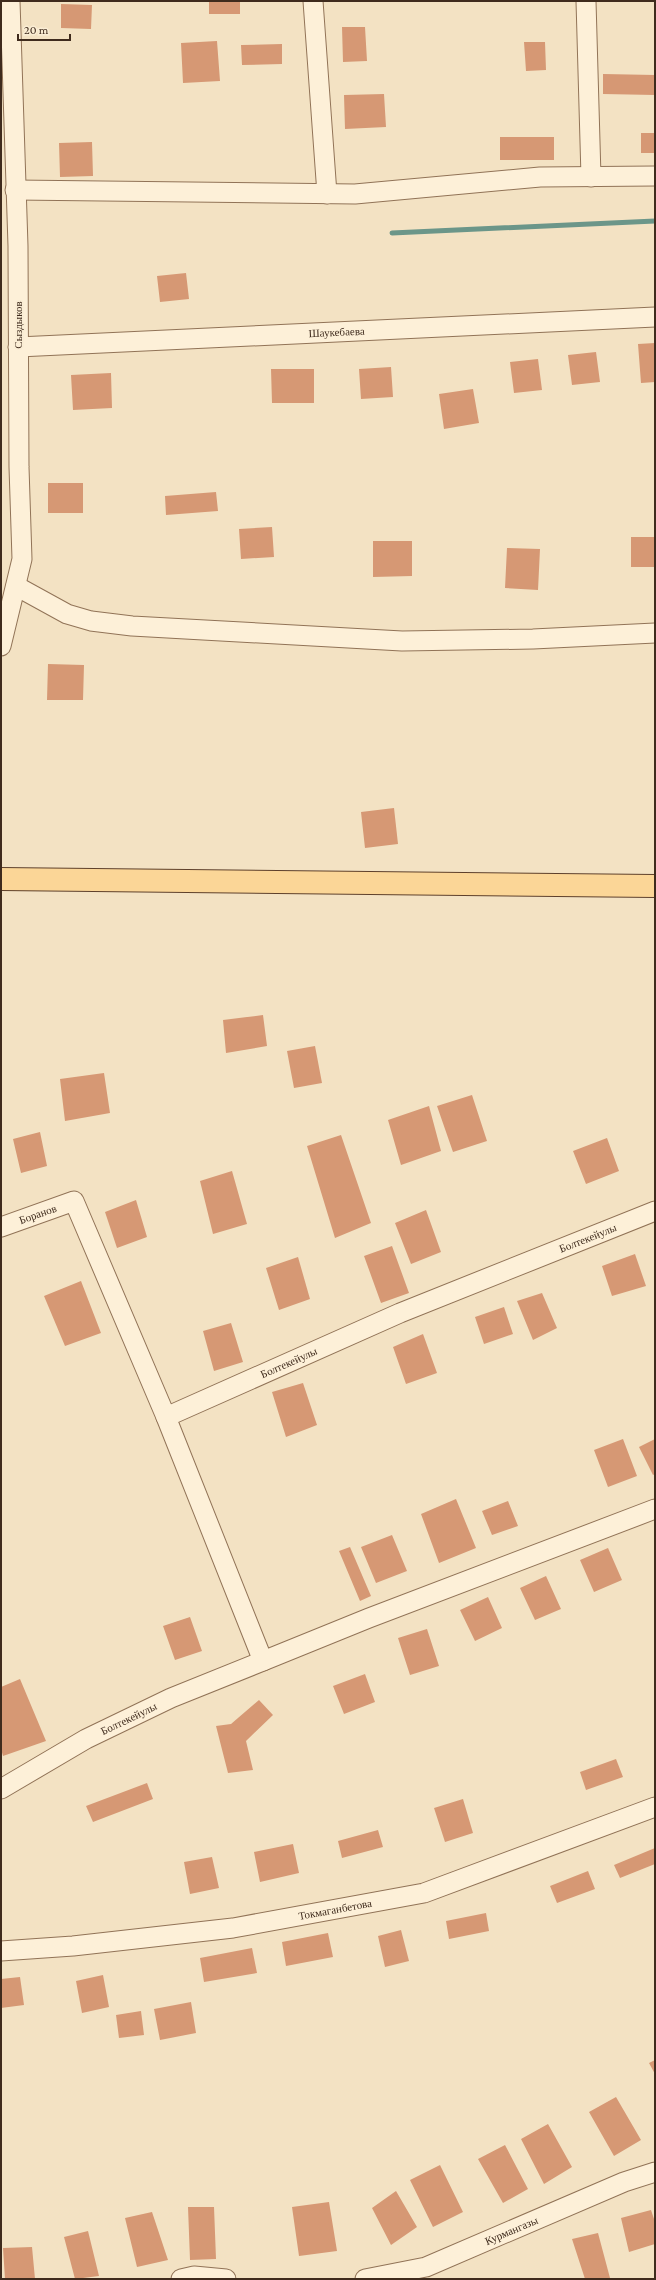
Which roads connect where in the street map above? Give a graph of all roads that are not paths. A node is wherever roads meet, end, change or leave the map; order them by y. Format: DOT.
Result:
graph roads {
  1 [pos="10,1"];
  2 [pos="313,1"];
  3 [pos="586,1"];
  4 [pos="591,176"];
  5 [pos="655,176"];
  6 [pos="15,190"];
  7 [pos="327,194"];
  8 [pos="655,317"];
  9 [pos="18,347"];
  10 [pos="16,586"];
  11 [pos="655,633"];
  12 [pos="1,646"];
  13 [pos="1,879"];
  14 [pos="655,886"];
  15 [pos="655,1211"];
  16 [pos="1,1227"];
  17 [pos="166,1417"];
  18 [pos="655,1509"];
  19 [pos="263,1661"];
  20 [pos="1,1789"];
  21 [pos="655,1807"];
  22 [pos="1,1951"];
  23 [pos="655,2172"];
  24 [pos="181,2279"];
  25 [pos="226,2279"];
  26 [pos="365,2279"];
  1 -- 6 [label="street, Сыздыков"];
  2 -- 7 [label="street"];
  3 -- 4 [label="street"];
  4 -- 5 [label="street"];
  4 -- 7 [label="street"];
  6 -- 7 [label="street"];
  6 -- 9 [label="street, Сыздыков"];
  8 -- 9 [label="street, Шаукебаева"];
  9 -- 10 [label="street, Сыздыков"];
  10 -- 11 [label="street"];
  10 -- 12 [label="street, Сыздыков"];
  13 -- 14 [label="main road"];
  15 -- 17 [label="street, Болтекейулы"];
  16 -- 17 [label="street, Боранов"];
  17 -- 19 [label="street"];
  18 -- 19 [label="street, Болтекейулы"];
  19 -- 20 [label="street, Болтекейулы"];
  21 -- 22 [label="street, Токмаганбетова"];
  23 -- 26 [label="street, Курмангазы"];
  24 -- 25 [label="street"];
}
